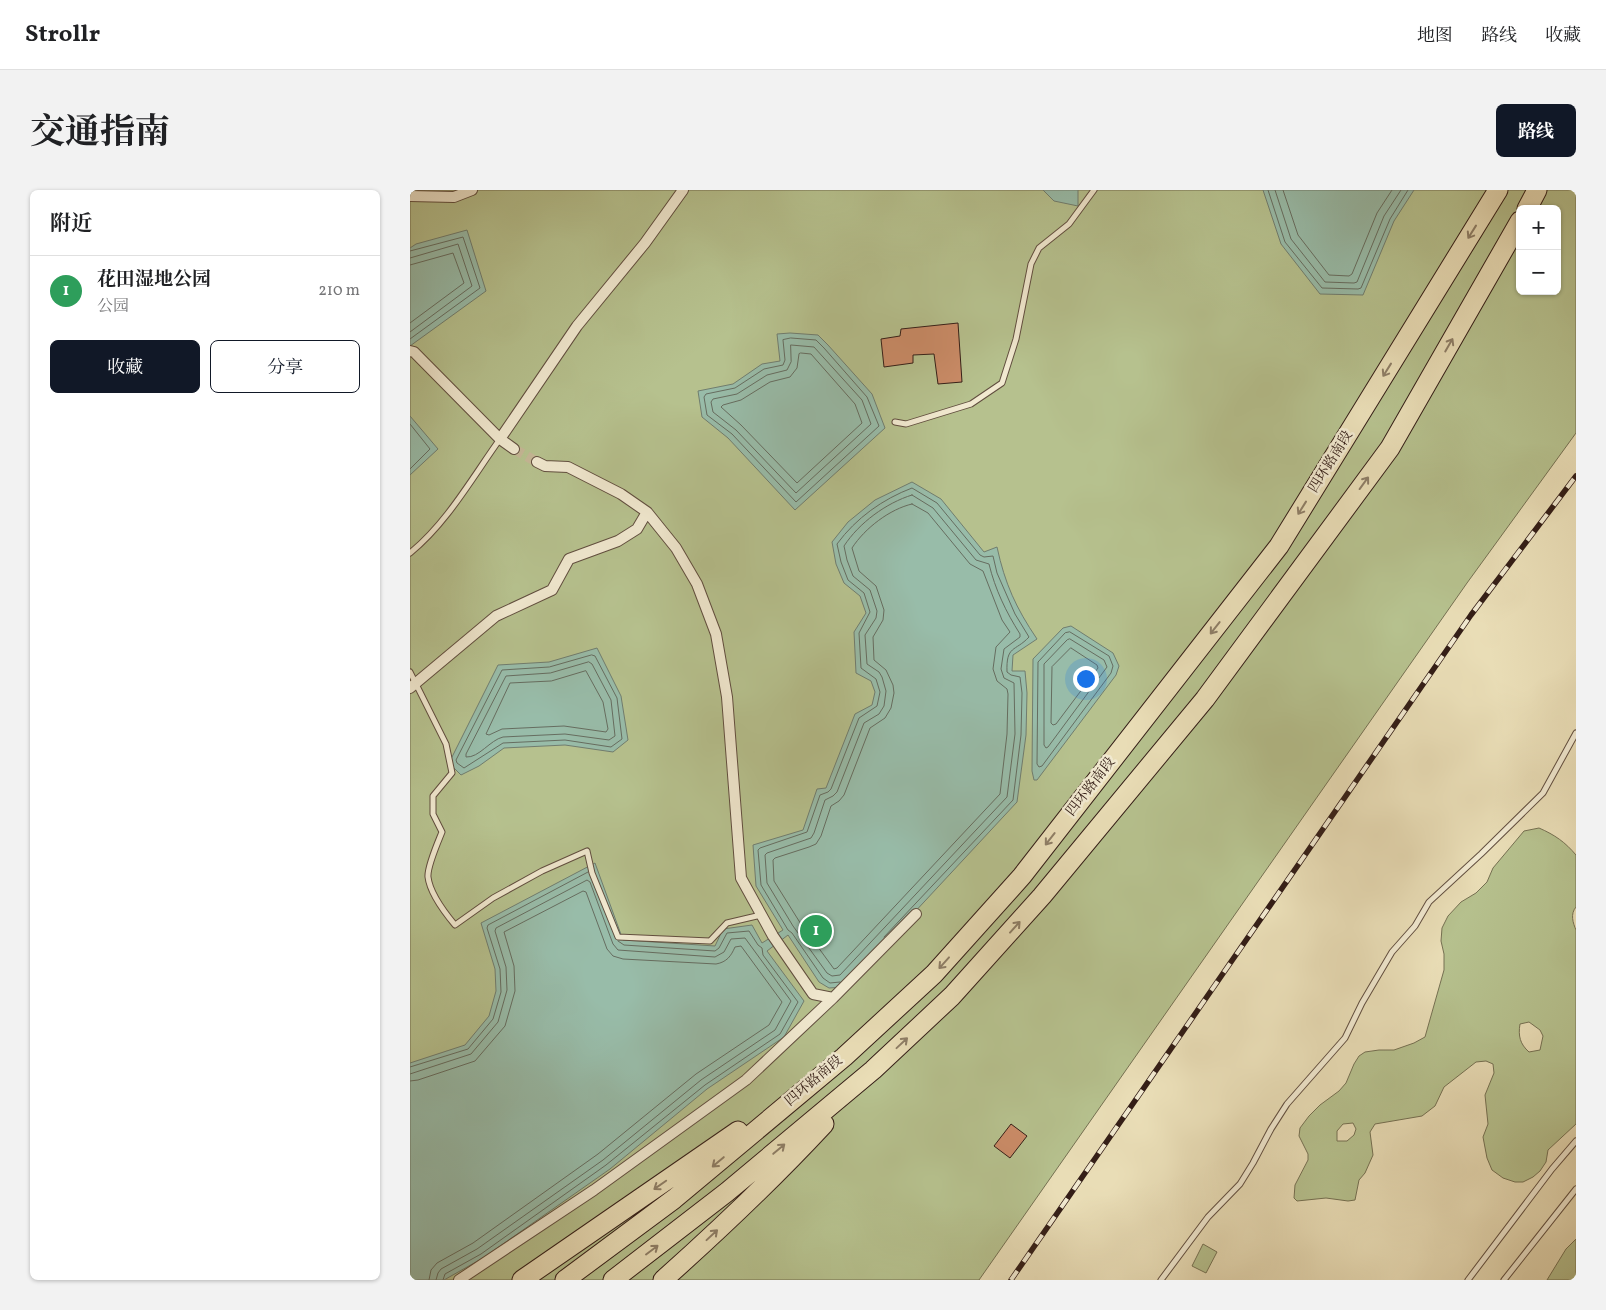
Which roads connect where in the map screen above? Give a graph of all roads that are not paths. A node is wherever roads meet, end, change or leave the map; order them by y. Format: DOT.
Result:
graph roads {
  1 [pos="472,190"];
  2 [pos="683,190"];
  3 [pos="1094,190"];
  4 [pos="1498,190"];
  5 [pos="1537,190"];
  6 [pos="410,196"];
  7 [pos="1529,205"];
  8 [pos="1516,228"];
  9 [pos="410,351"];
  10 [pos="895,422"];
  11 [pos="500,439"];
  12 [pos="514,449"];
  13 [pos="538,462"];
  14 [pos="647,512"];
  15 [pos="410,553"];
  16 [pos="410,672"];
  17 [pos="412,686"];
  18 [pos="1576,733"];
  19 [pos="916,914"];
  20 [pos="762,915"];
  21 [pos="833,998"];
  22 [pos="844,1057"];
  23 [pos="873,1070"];
  24 [pos="1576,1141"];
  25 [pos="1576,1189"];
  26 [pos="459,1280"];
  27 [pos="522,1280"];
  28 [pos="565,1280"];
  29 [pos="613,1280"];
  30 [pos="663,1280"];
  31 [pos="1161,1280"];
  32 [pos="1468,1280"];
  33 [pos="1504,1280"];
  1 -- 6 [label="street"];
  2 -- 11 [label="street"];
  3 -- 10 [label="lane"];
  4 -- 22 [label="highway, 四环路南段, one-way"];
  5 -- 7 [label="highway"];
  23 -- 8 [label="highway, one-way"];
  9 -- 11 [label="street"];
  11 -- 12 [label="street"];
  11 -- 15 [label="lane"];
  13 -- 14 [label="street"];
  14 -- 17 [label="street"];
  14 -- 20 [label="street"];
  16 -- 17 [label="lane"];
  17 -- 20 [label="lane"];
  18 -- 31 [label="lane"];
  19 -- 21 [label="street"];
  20 -- 21 [label="street"];
  21 -- 26 [label="street"];
  22 -- 27 [label="highway, one-way"];
  22 -- 28 [label="highway, 四环路南段, one-way"];
  29 -- 23 [label="highway, one-way"];
  30 -- 23 [label="highway, one-way"];
  24 -- 32 [label="lane"];
  25 -- 33 [label="lane"];
}
